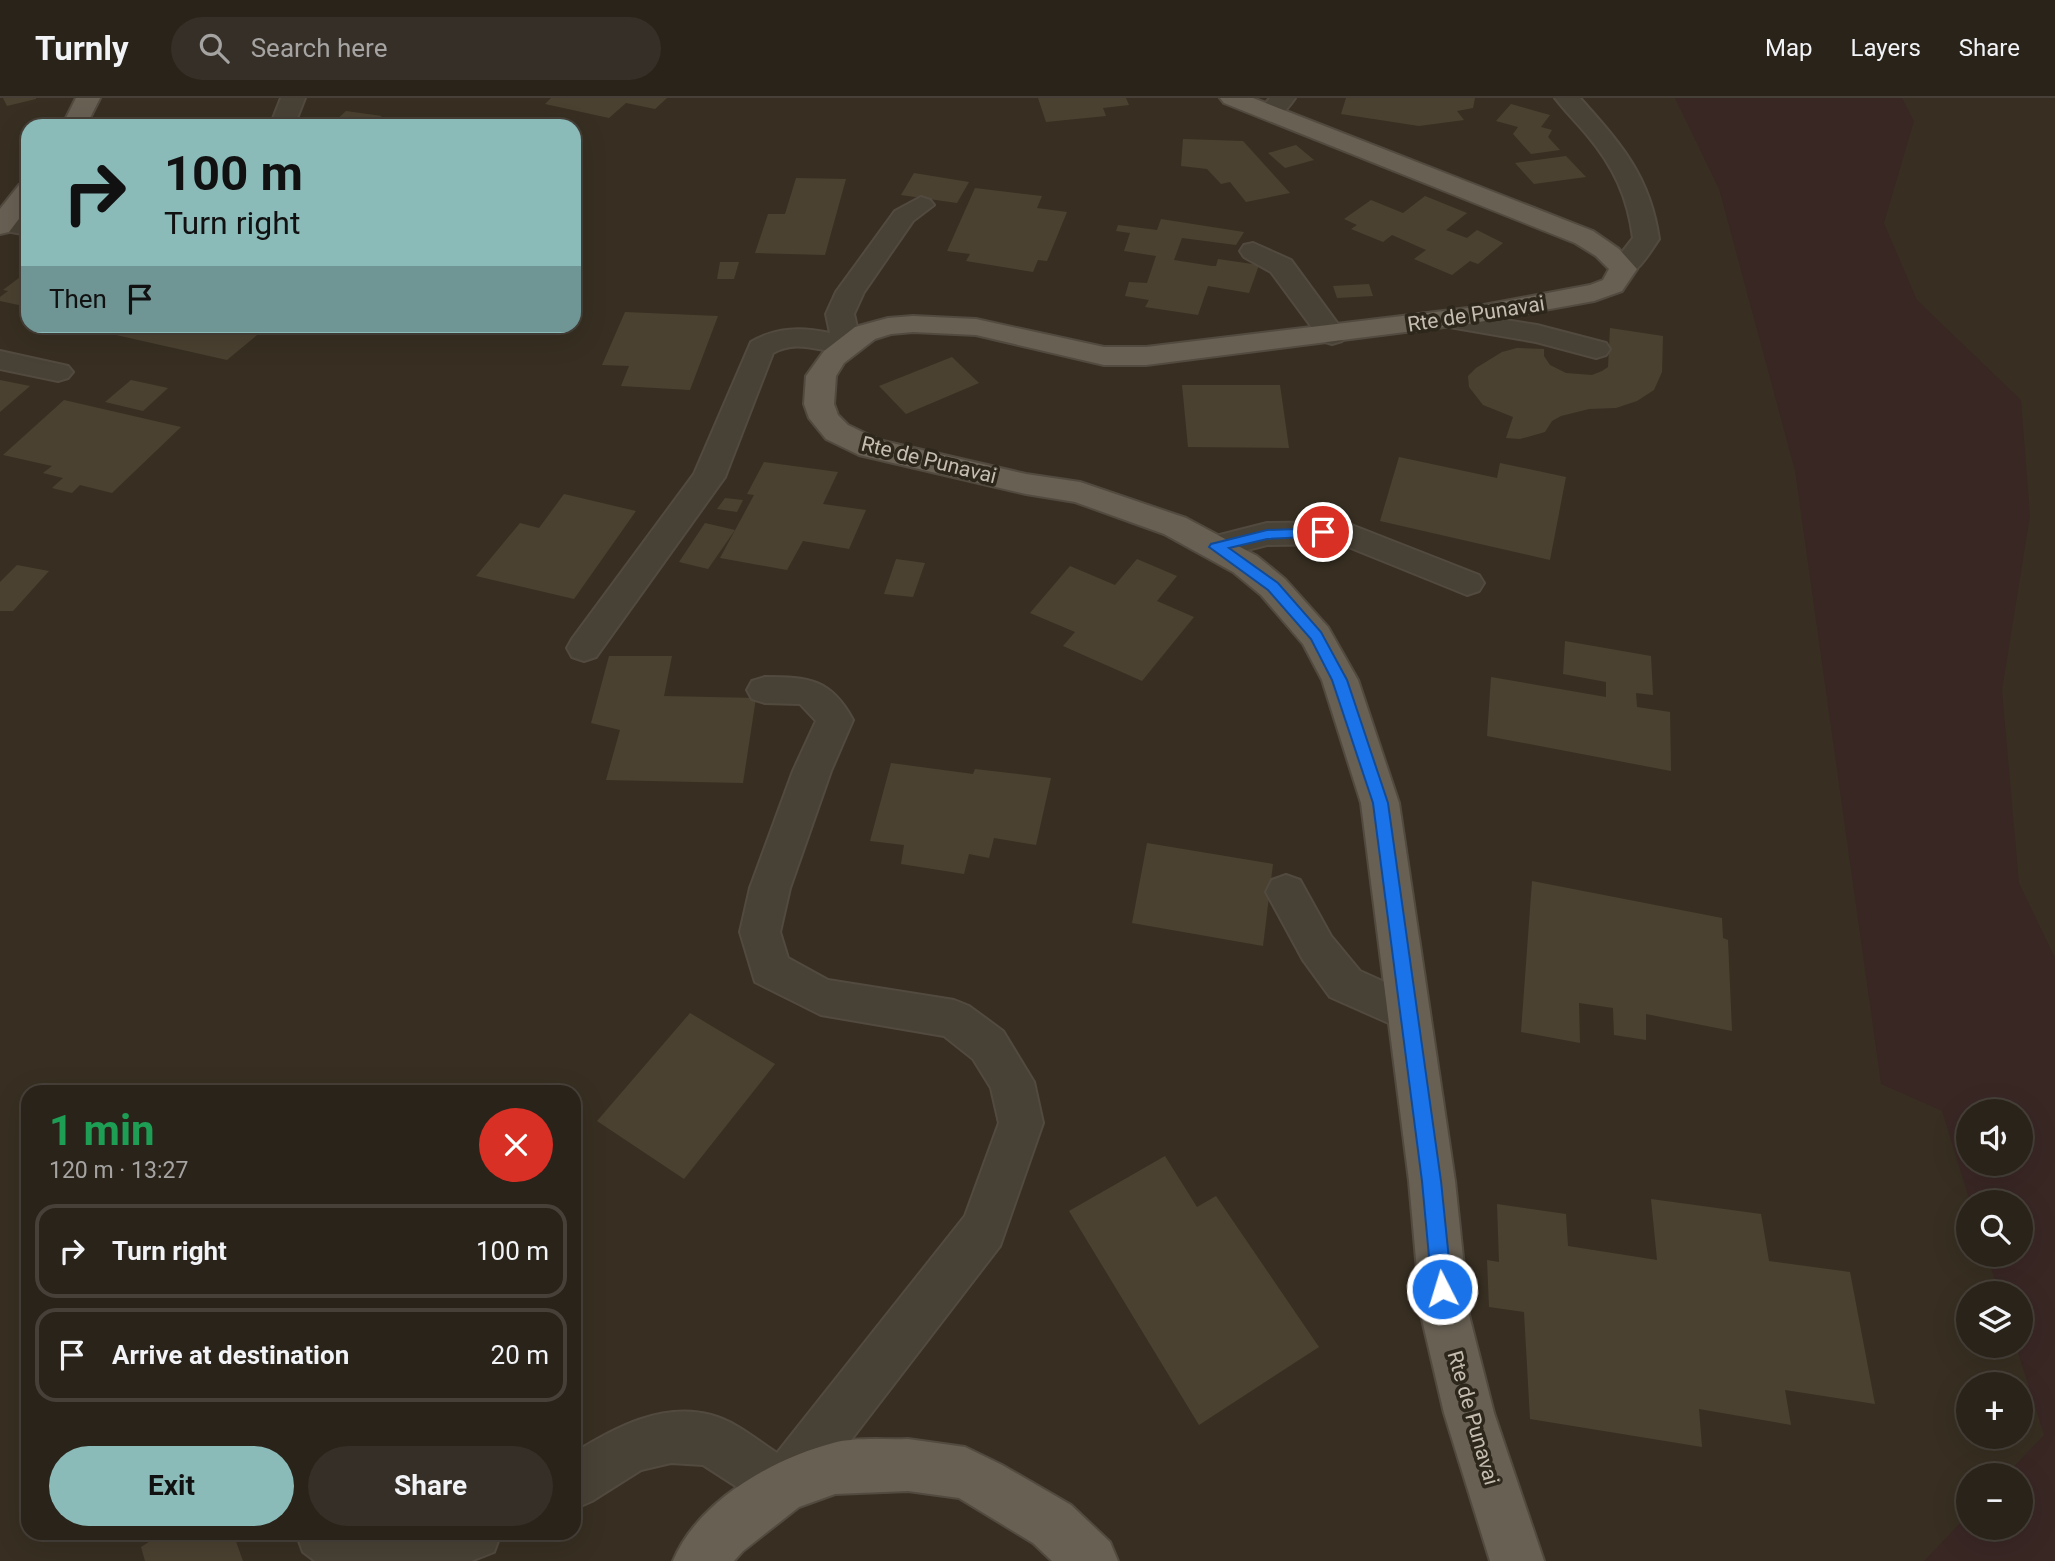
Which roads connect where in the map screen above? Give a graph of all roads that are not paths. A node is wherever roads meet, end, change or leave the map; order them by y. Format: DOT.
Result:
graph roads {
  1 [pos="88,98"];
  2 [pos="293,98"];
  3 [pos="1232,98"];
  4 [pos="1567,98"];
  5 [pos="1276,105"];
  6 [pos="1606,110"];
  7 [pos="78,119"];
  8 [pos="285,119"];
  9 [pos="1622,160"];
  10 [pos="21,204"];
  11 [pos="921,205"];
  12 [pos="10,225"];
  13 [pos="1253,251"];
  14 [pos="1623,269"];
  15 [pos="1448,319"];
  16 [pos="1332,335"];
  17 [pos="847,345"];
  18 [pos="1596,349"];
  19 [pos="0,360"];
  20 [pos="58,372"];
  21 [pos="1216,547"];
  22 [pos="1467,583"];
  23 [pos="584,648"];
  24 [pos="765,690"];
  25 [pos="1286,892"];
  26 [pos="1409,1013"];
  27 [pos="581,1479"];
  28 [pos="783,1487"];
  29 [pos="332,1540"];
  30 [pos="458,1540"];
  31 [pos="700,1561"];
  32 [pos="1091,1561"];
  33 [pos="1517,1561"];
  1 -- 7 [label="main road"];
  2 -- 8 [label="street"];
  3 -- 5 [label="main road"];
  4 -- 9 [label="street"];
  5 -- 14 [label="main road"];
  6 -- 9 [label="street"];
  9 -- 14 [label="street"];
  10 -- 12 [label="main road"];
  11 -- 17 [label="street"];
  13 -- 16 [label="street"];
  14 -- 15 [label="main road, Rte de Punavai"];
  15 -- 16 [label="main road, Rte de Punavai"];
  15 -- 18 [label="street"];
  16 -- 17 [label="main road, Rte de Punavai"];
  17 -- 21 [label="main road, Rte de Punavai"];
  17 -- 23 [label="street"];
  19 -- 20 [label="street"];
  21 -- 22 [label="street"];
  21 -- 26 [label="main road, Rte de Punavai"];
  24 -- 28 [label="street"];
  25 -- 26 [label="street"];
  26 -- 33 [label="main road, Rte de Punavai"];
  27 -- 28 [label="street"];
  28 -- 31 [label="main road"];
  28 -- 32 [label="main road"];
  29 -- 30 [label="street"];
}
